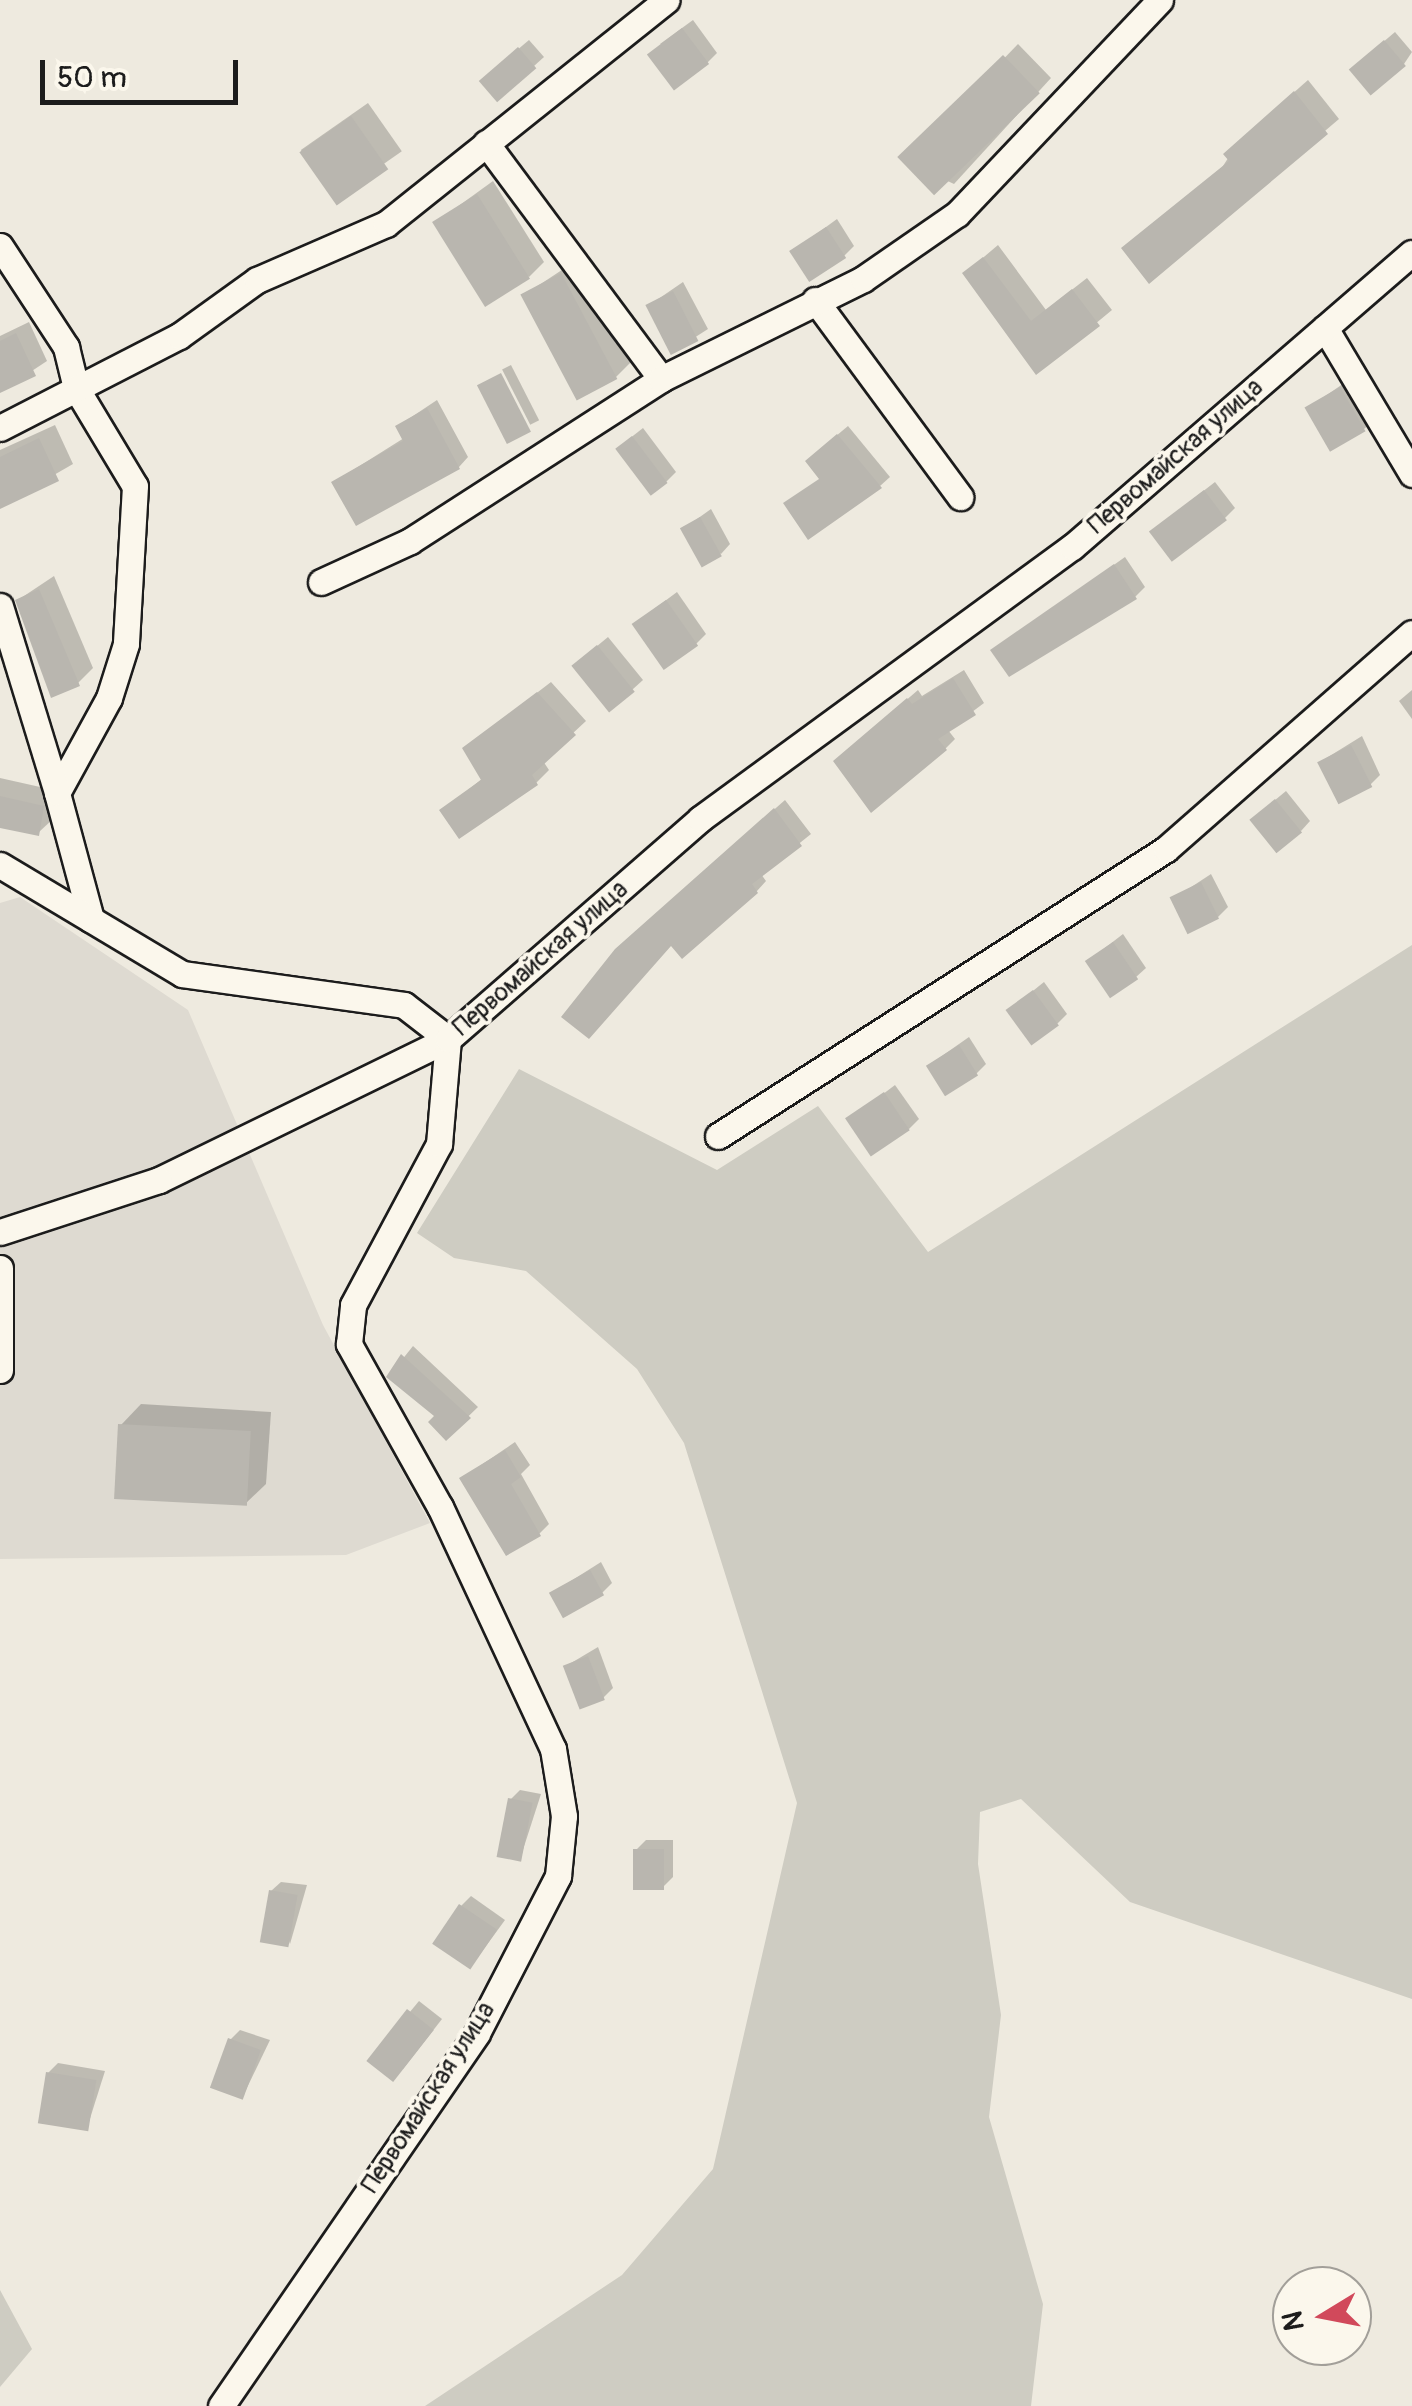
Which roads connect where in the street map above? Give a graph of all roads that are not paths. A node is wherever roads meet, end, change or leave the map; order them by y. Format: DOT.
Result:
graph roads {
  1 [pos="666,0"];
  2 [pos="1160,0"];
  3 [pos="486,143"];
  4 [pos="0,246"];
  5 [pos="1412,254"];
  6 [pos="815,300"];
  7 [pos="1326,328"];
  8 [pos="661,379"];
  9 [pos="76,388"];
  10 [pos="0,428"];
  11 [pos="1412,474"];
  12 [pos="960,497"];
  13 [pos="321,582"];
  14 [pos="0,606"];
  15 [pos="1412,632"];
  16 [pos="57,794"];
  17 [pos="0,866"];
  18 [pos="90,919"];
  19 [pos="448,1039"];
  20 [pos="718,1136"];
  21 [pos="0,1232"];
  22 [pos="0,1268"];
  23 [pos="0,1370"];
  24 [pos="221,2406"];
  1 -- 3 [label="street"];
  2 -- 6 [label="street"];
  3 -- 8 [label="street"];
  3 -- 9 [label="street"];
  4 -- 9 [label="street"];
  5 -- 7 [label="street, Первомайская улица"];
  6 -- 8 [label="street"];
  6 -- 12 [label="street"];
  7 -- 11 [label="street"];
  7 -- 19 [label="street, Первомайская улица"];
  8 -- 13 [label="street"];
  9 -- 10 [label="street"];
  9 -- 16 [label="street"];
  14 -- 16 [label="street"];
  15 -- 20 [label="street"];
  16 -- 18 [label="street"];
  17 -- 18 [label="street"];
  18 -- 19 [label="street"];
  19 -- 21 [label="street"];
  19 -- 24 [label="street, Первомайская улица"];
  22 -- 23 [label="street"];
}
